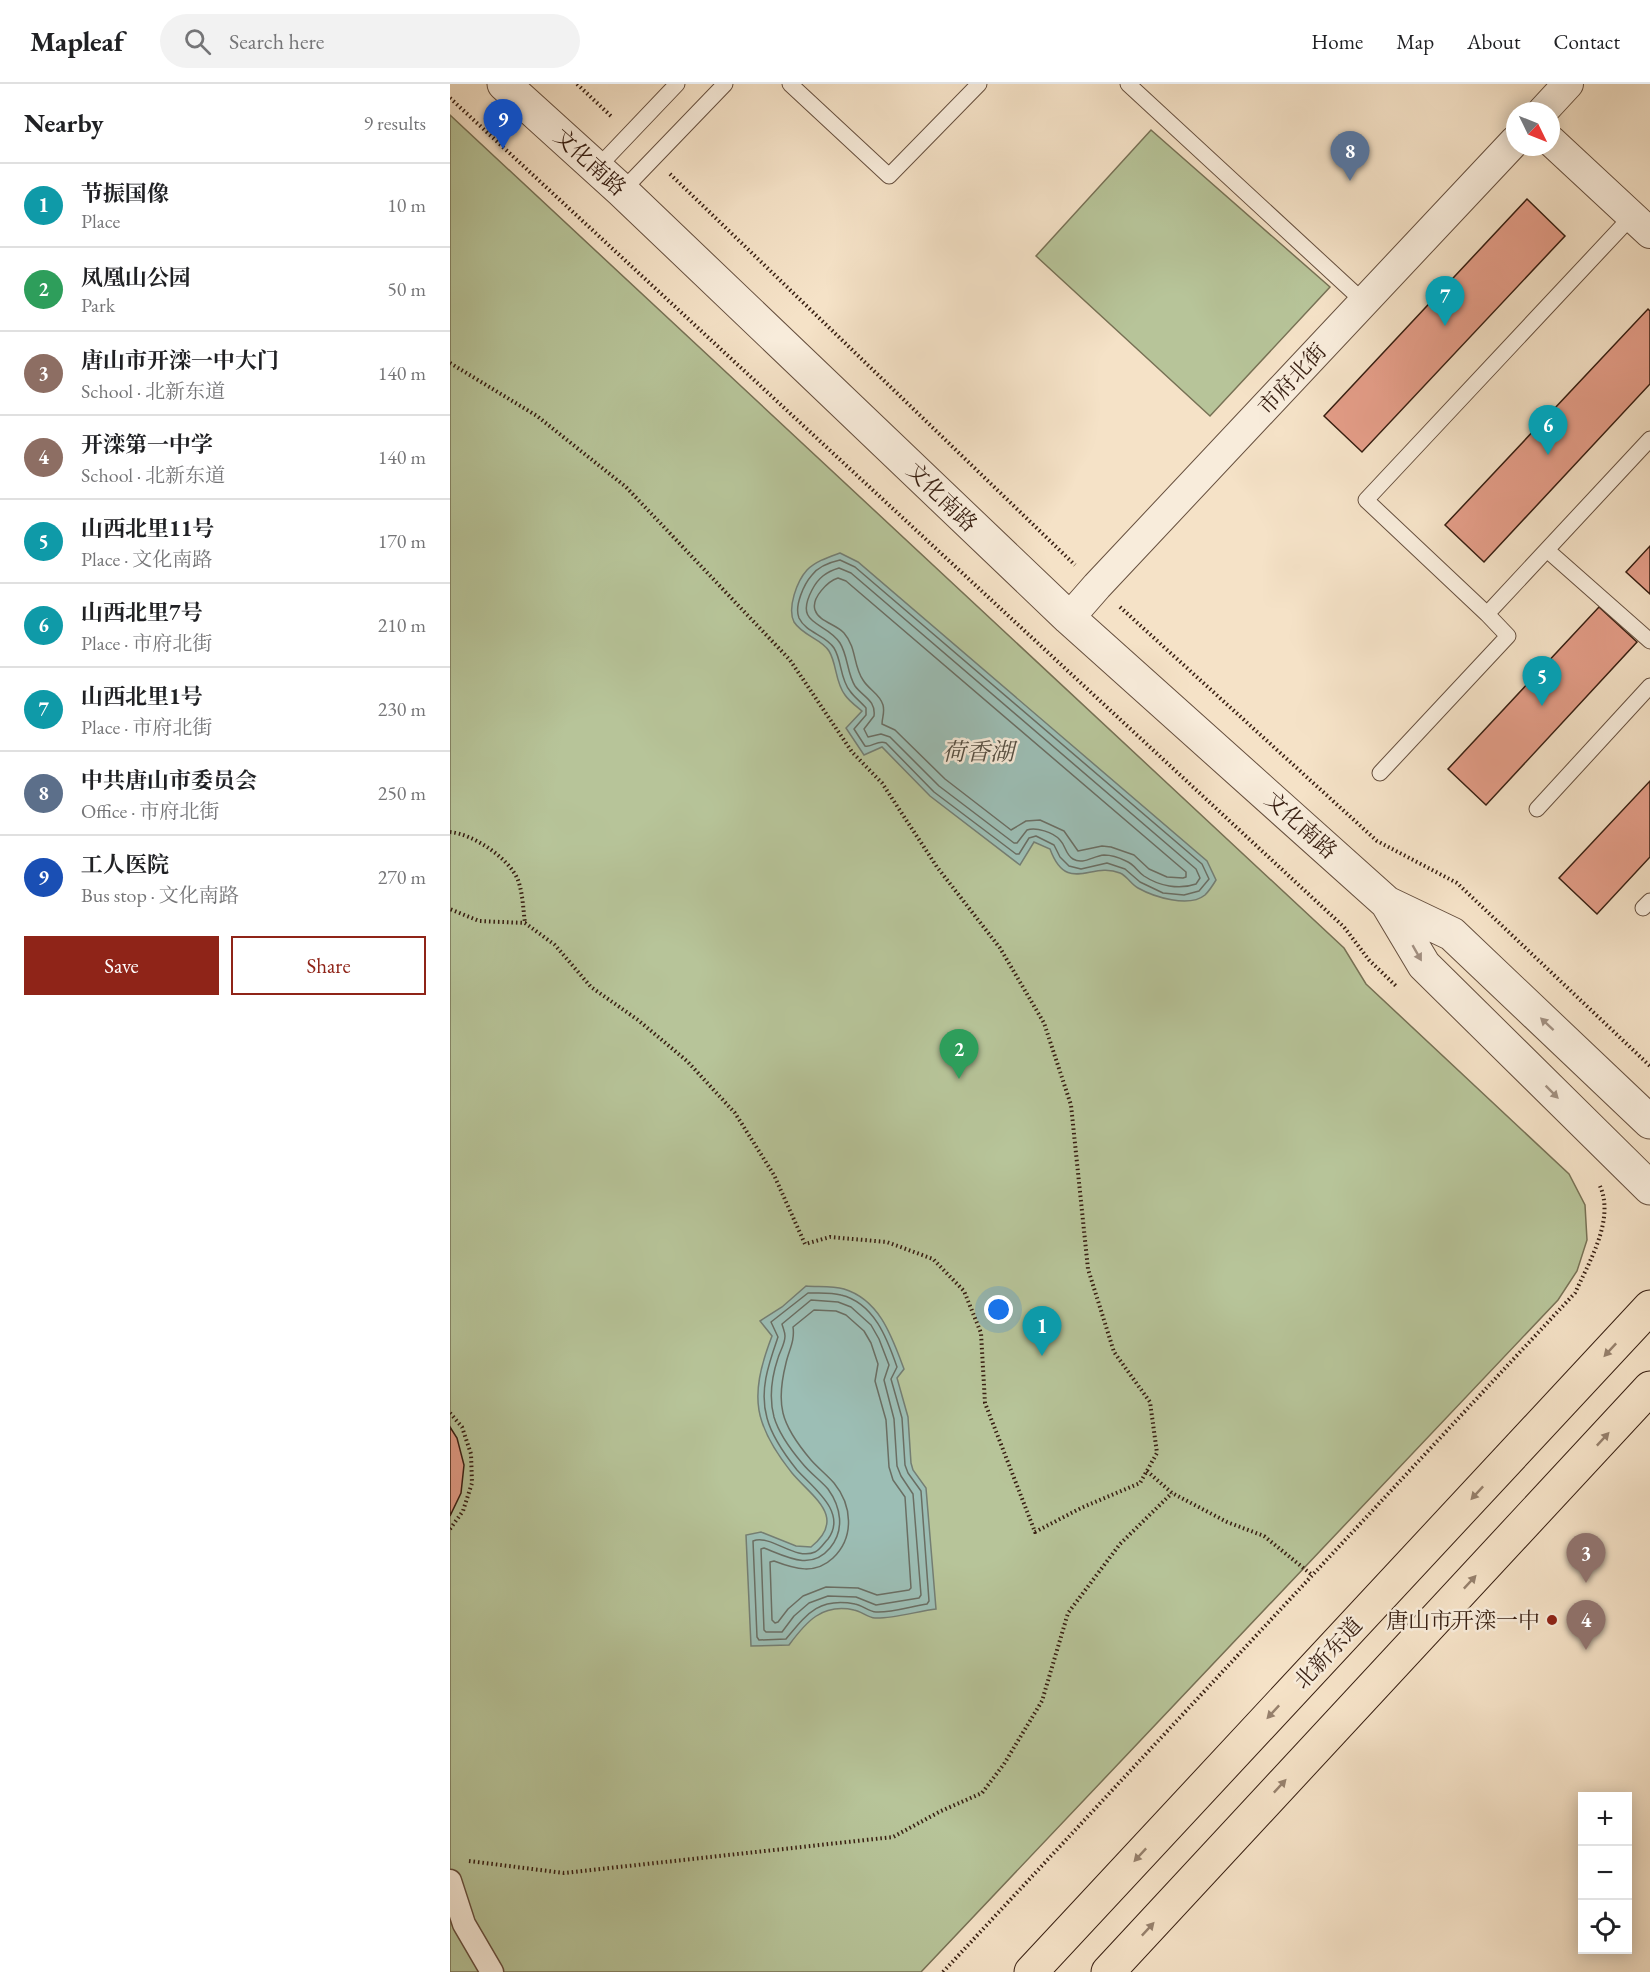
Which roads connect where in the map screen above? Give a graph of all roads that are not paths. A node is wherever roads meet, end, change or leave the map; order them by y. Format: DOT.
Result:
graph roads {
  1 [pos="504,84"];
  2 [pos="676,84"];
  3 [pos="725,84"];
  4 [pos="790,84"];
  5 [pos="979,84"];
  6 [pos="1128,84"];
  7 [pos="1568,84"];
  8 [pos="1551,102"];
  9 [pos="1560,149"];
  10 [pos="1506,151"];
  11 [pos="597,168"];
  12 [pos="622,191"];
  13 [pos="1641,224"];
  14 [pos="1364,302"];
  15 [pos="1650,439"];
  16 [pos="1547,550"];
  17 [pos="1488,614"];
  18 [pos="1069,618"];
  19 [pos="1650,641"];
  20 [pos="1650,686"];
  21 [pos="1380,773"];
  22 [pos="1537,809"];
  23 [pos="1387,903"];
  24 [pos="1650,1122"];
  25 [pos="1650,1188"];
  26 [pos="1650,1307"];
  27 [pos="1650,1388"];
  28 [pos="450,1881"];
  29 [pos="492,1972"];
  30 [pos="1031,1972"];
  31 [pos="1108,1972"];
  1 -- 11 [label="street, 文化南路"];
  2 -- 11 [label="lane"];
  3 -- 12 [label="lane"];
  4 -- 5 [label="lane"];
  6 -- 14 [label="lane"];
  7 -- 8 [label="street"];
  9 -- 13 [label="street"];
  10 -- 14 [label="street, 市府北街"];
  11 -- 12 [label="street, 文化南路"];
  12 -- 18 [label="street, 文化南路"];
  13 -- 17 [label="lane"];
  14 -- 18 [label="street, 市府北街"];
  15 -- 16 [label="lane"];
  16 -- 17 [label="lane"];
  16 -- 19 [label="lane"];
  17 -- 21 [label="lane"];
  18 -- 23 [label="street, 文化南路"];
  20 -- 22 [label="lane"];
  24 -- 23 [label="street, 文化南路, one-way"];
  23 -- 25 [label="street, 文化南路, one-way"];
  26 -- 30 [label="main road, 北新东道, one-way"];
  31 -- 27 [label="main road, one-way"];
  28 -- 29 [label="street"];
}
